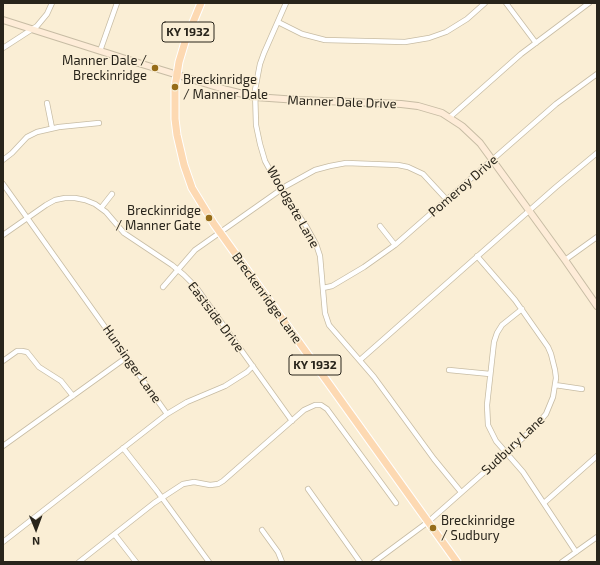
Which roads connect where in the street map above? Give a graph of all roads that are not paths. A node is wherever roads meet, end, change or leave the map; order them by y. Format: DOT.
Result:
graph roads {
  1 [pos="52,3"];
  2 [pos="117,3"];
  3 [pos="201,3"];
  4 [pos="286,3"];
  5 [pos="485,3"];
  6 [pos="506,3"];
  7 [pos="589,3"];
  8 [pos="3,20"];
  9 [pos="278,22"];
  10 [pos="32,30"];
  11 [pos="536,43"];
  12 [pos="3,48"];
  13 [pos="100,51"];
  14 [pos="177,74"];
  15 [pos="597,74"];
  16 [pos="254,96"];
  17 [pos="47,103"];
  18 [pos="450,117"];
  19 [pos="99,123"];
  20 [pos="52,128"];
  21 [pos="597,154"];
  22 [pos="3,160"];
  23 [pos="492,160"];
  24 [pos="3,184"];
  25 [pos="281,190"];
  26 [pos="112,194"];
  27 [pos="447,200"];
  28 [pos="101,208"];
  29 [pos="529,211"];
  30 [pos="27,218"];
  31 [pos="380,226"];
  32 [pos="220,233"];
  33 [pos="3,235"];
  34 [pos="597,237"];
  35 [pos="394,245"];
  36 [pos="477,256"];
  37 [pos="565,260"];
  38 [pos="177,270"];
  39 [pos="163,287"];
  40 [pos="323,288"];
  41 [pos="597,306"];
  42 [pos="522,310"];
  43 [pos="127,357"];
  44 [pos="360,360"];
  45 [pos="3,361"];
  46 [pos="253,366"];
  47 [pos="449,370"];
  48 [pos="490,374"];
  49 [pos="555,385"];
  50 [pos="582,389"];
  51 [pos="73,396"];
  52 [pos="167,414"];
  53 [pos="292,421"];
  54 [pos="3,446"];
  55 [pos="123,448"];
  56 [pos="506,452"];
  57 [pos="597,456"];
  58 [pos="308,489"];
  59 [pos="461,492"];
  60 [pos="162,498"];
  61 [pos="396,503"];
  62 [pos="544,503"];
  63 [pos="428,522"];
  64 [pos="262,530"];
  65 [pos="115,534"];
  66 [pos="597,537"];
  67 [pos="3,542"];
  68 [pos="576,552"];
  69 [pos="79,562"];
  70 [pos="136,562"];
  71 [pos="209,562"];
  72 [pos="282,562"];
  73 [pos="360,562"];
  74 [pos="374,562"];
  75 [pos="457,562"];
  76 [pos="562,562"];
  1 -- 10 [label="street"];
  2 -- 13 [label="street"];
  3 -- 14 [label="main road, Breckenridge Lane / KY 1932"];
  4 -- 9 [label="street, Woodgate Lane"];
  5 -- 9 [label="street"];
  6 -- 11 [label="street"];
  7 -- 11 [label="street"];
  8 -- 10 [label="street, Manner Dale Drive"];
  9 -- 16 [label="street, Woodgate Lane"];
  10 -- 12 [label="street"];
  10 -- 13 [label="street, Manner Dale Drive"];
  11 -- 18 [label="street"];
  13 -- 14 [label="street, Manner Dale Drive"];
  14 -- 16 [label="street, Manner Dale Drive"];
  14 -- 32 [label="main road, Breckenridge Lane / KY 1932"];
  15 -- 23 [label="street, Pomeroy Drive"];
  16 -- 18 [label="street, Manner Dale Drive"];
  16 -- 25 [label="street, Woodgate Lane"];
  17 -- 20 [label="street"];
  18 -- 23 [label="street, Manner Dale Drive"];
  19 -- 20 [label="street"];
  20 -- 22 [label="street"];
  21 -- 29 [label="street"];
  23 -- 27 [label="street, Pomeroy Drive"];
  23 -- 29 [label="street, Manner Dale Drive"];
  24 -- 30 [label="street, Hunsinger Lane"];
  25 -- 27 [label="street"];
  25 -- 32 [label="street"];
  25 -- 40 [label="street, Woodgate Lane"];
  26 -- 28 [label="street"];
  27 -- 35 [label="street, Pomeroy Drive"];
  28 -- 30 [label="street, Eastside Drive"];
  28 -- 38 [label="street, Eastside Drive"];
  29 -- 36 [label="street"];
  29 -- 37 [label="street, Manner Dale Drive"];
  30 -- 33 [label="street, Eastside Drive"];
  30 -- 43 [label="street, Hunsinger Lane"];
  31 -- 35 [label="street"];
  32 -- 38 [label="street"];
  32 -- 63 [label="main road, Breckenridge Lane / KY 1932"];
  34 -- 37 [label="street"];
  35 -- 40 [label="street, Pomeroy Drive"];
  36 -- 42 [label="street, Sudbury Lane"];
  36 -- 44 [label="street"];
  37 -- 41 [label="street, Manner Dale Drive"];
  38 -- 39 [label="street"];
  38 -- 46 [label="street, Eastside Drive"];
  40 -- 44 [label="street, Woodgate Lane"];
  42 -- 48 [label="street"];
  42 -- 49 [label="street, Sudbury Lane"];
  43 -- 51 [label="street"];
  43 -- 52 [label="street, Hunsinger Lane"];
  44 -- 59 [label="street, Woodgate Lane"];
  45 -- 51 [label="street"];
  46 -- 52 [label="street"];
  46 -- 53 [label="street, Eastside Drive"];
  47 -- 48 [label="street"];
  48 -- 56 [label="street"];
  49 -- 50 [label="street"];
  49 -- 56 [label="street, Sudbury Lane"];
  51 -- 54 [label="street"];
  52 -- 55 [label="street, Hunsinger Lane"];
  53 -- 60 [label="street"];
  53 -- 61 [label="street"];
  55 -- 60 [label="street"];
  55 -- 67 [label="street, Hunsinger Lane"];
  56 -- 59 [label="street, Sudbury Lane"];
  56 -- 62 [label="street"];
  57 -- 62 [label="street"];
  58 -- 73 [label="street"];
  59 -- 63 [label="street, Sudbury Lane"];
  60 -- 65 [label="street"];
  60 -- 71 [label="street"];
  62 -- 68 [label="street"];
  63 -- 74 [label="street, Sudbury Lane"];
  63 -- 75 [label="main road, Breckenridge Lane / KY 1932"];
  64 -- 72 [label="street"];
  65 -- 69 [label="street"];
  65 -- 70 [label="street"];
  66 -- 68 [label="street"];
  68 -- 76 [label="street"];
}
